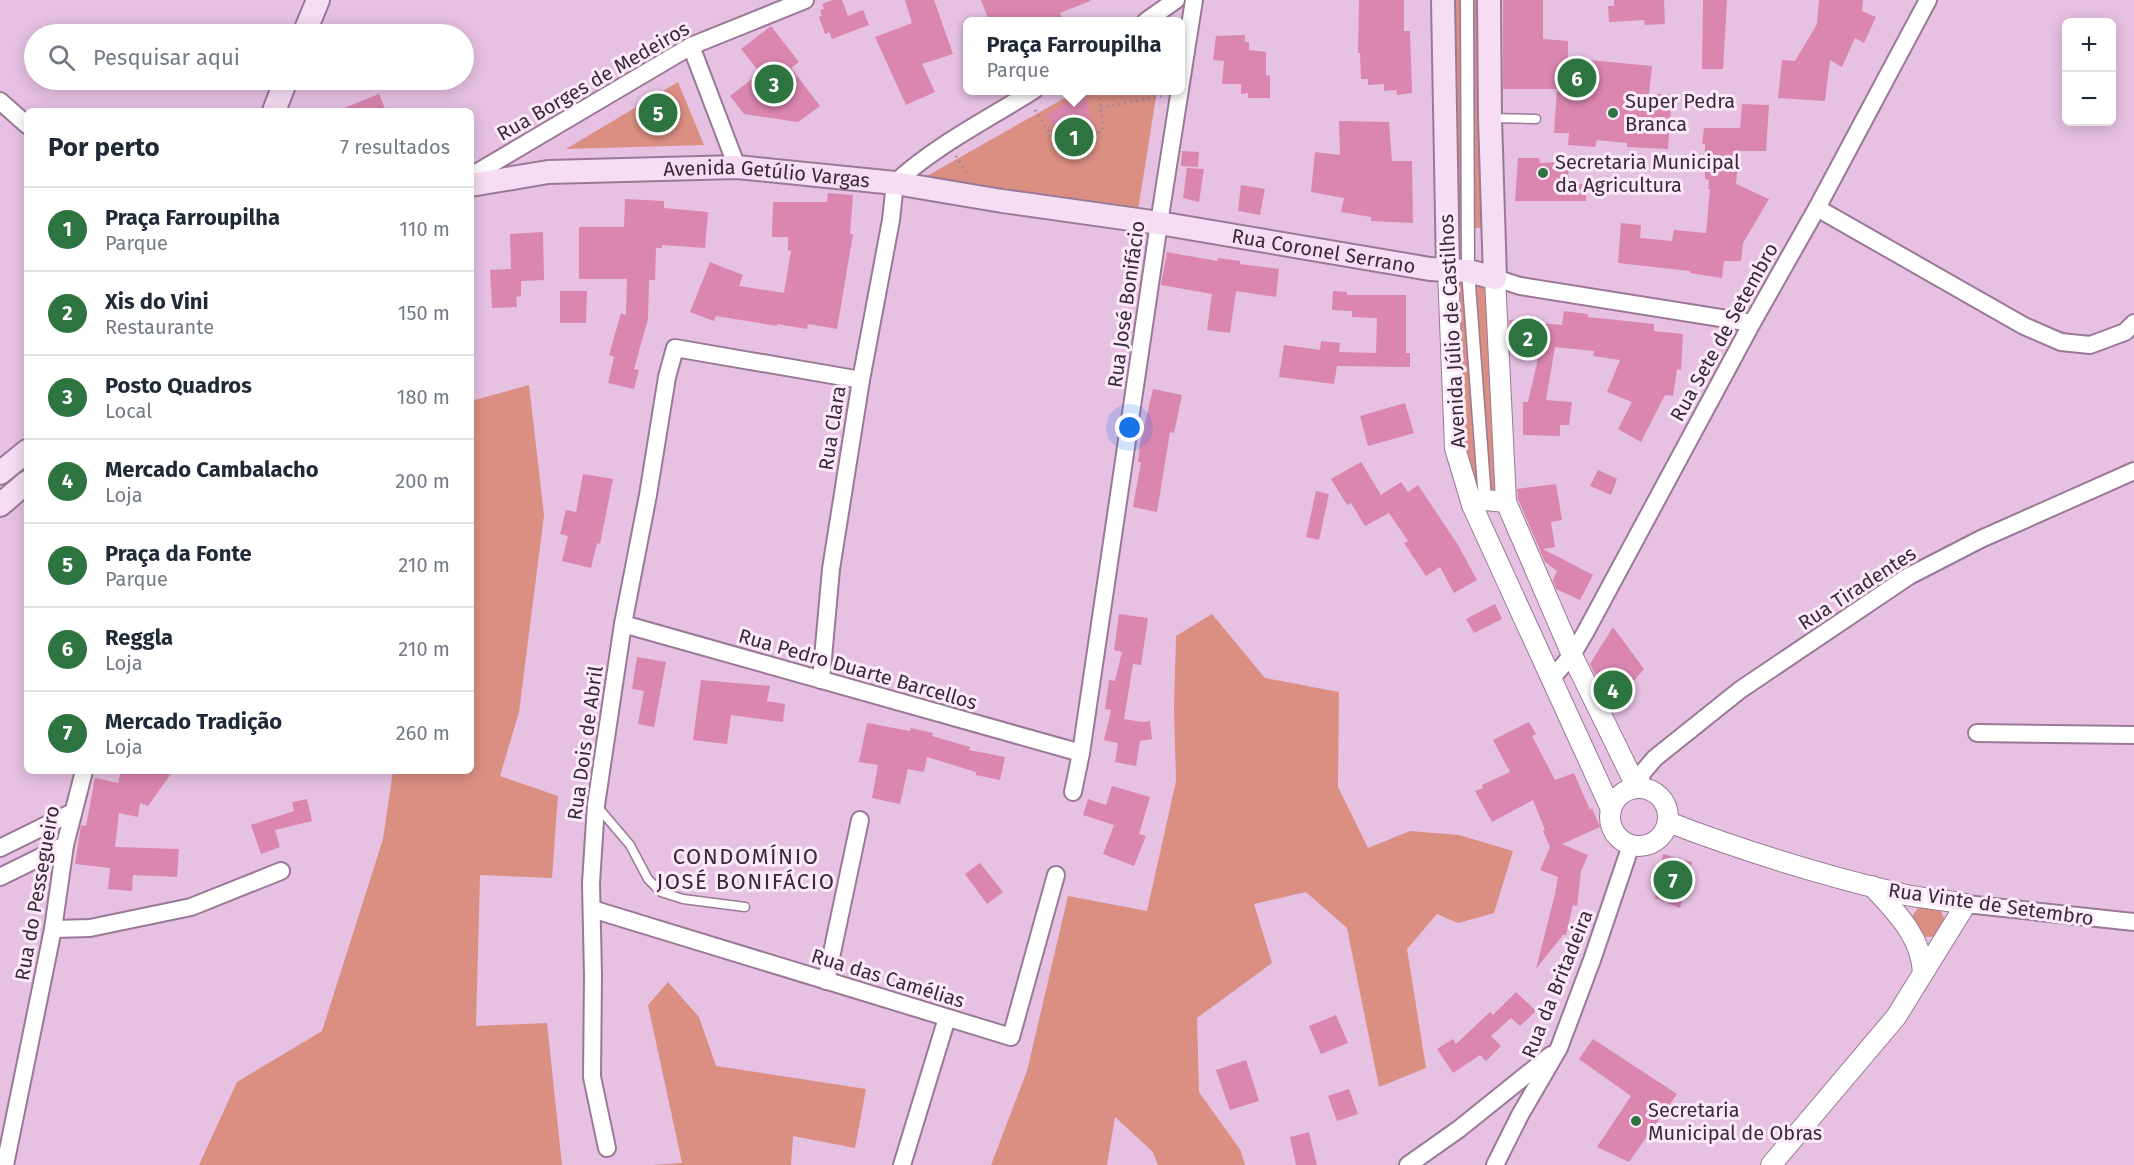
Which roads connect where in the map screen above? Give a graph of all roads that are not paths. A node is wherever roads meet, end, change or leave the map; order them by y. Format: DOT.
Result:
graph roads {
  1 [pos="318,0"];
  2 [pos="805,0"];
  3 [pos="1176,0"];
  4 [pos="1194,0"];
  5 [pos="1443,0"];
  6 [pos="1467,0"];
  7 [pos="1489,0"];
  8 [pos="1928,0"];
  9 [pos="1152,17"];
  10 [pos="308,24"];
  11 [pos="691,46"];
  12 [pos="1185,64"];
  13 [pos="282,90"];
  14 [pos="1026,95"];
  15 [pos="1181,95"];
  16 [pos="0,101"];
  17 [pos="275,108"];
  18 [pos="1490,118"];
  19 [pos="1536,119"];
  20 [pos="24,122"];
  21 [pos="736,167"];
  22 [pos="474,174"];
  23 [pos="895,183"];
  24 [pos="474,184"];
  25 [pos="1817,208"];
  26 [pos="1159,223"];
  27 [pos="1494,226"];
  28 [pos="1457,228"];
  29 [pos="1458,271"];
  30 [pos="1495,278"];
  31 [pos="1752,323"];
  32 [pos="2134,323"];
  33 [pos="861,380"];
  34 [pos="24,453"];
  35 [pos="2134,471"];
  36 [pos="0,473"];
  37 [pos="24,485"];
  38 [pos="1506,502"];
  39 [pos="1478,503"];
  40 [pos="0,505"];
  41 [pos="623,624"];
  42 [pos="1572,655"];
  43 [pos="1551,679"];
  44 [pos="821,680"];
  45 [pos="1977,733"];
  46 [pos="2134,735"];
  47 [pos="1081,753"];
  48 [pos="83,774"];
  49 [pos="1637,788"];
  50 [pos="1073,792"];
  51 [pos="596,805"];
  52 [pos="1611,809"];
  53 [pos="73,812"];
  54 [pos="860,820"];
  55 [pos="1664,830"];
  56 [pos="65,845"];
  57 [pos="1631,845"];
  58 [pos="0,848"];
  59 [pos="281,871"];
  60 [pos="1056,875"];
  61 [pos="0,877"];
  62 [pos="1872,886"];
  63 [pos="1966,904"];
  64 [pos="745,908"];
  65 [pos="592,909"];
  66 [pos="2134,922"];
  67 [pos="54,929"];
  68 [pos="1923,972"];
  69 [pos="826,981"];
  70 [pos="946,1018"];
  71 [pos="1559,1048"];
  72 [pos="607,1148"];
  73 [pos="5,1165"];
  74 [pos="902,1165"];
  75 [pos="1408,1165"];
  76 [pos="1495,1165"];
  77 [pos="1772,1165"];
  1 -- 10 [label="main road"];
  2 -- 11 [label="street, Rua Borges de Medeiros"];
  3 -- 9 [label="street"];
  4 -- 12 [label="street, Rua José Bonifácio"];
  5 -- 28 [label="main road, Avenida Júlio de Castilhos"];
  6 -- 28 [label="street"];
  7 -- 18 [label="main road"];
  8 -- 25 [label="street, Rua Sete de Setembro"];
  11 -- 21 [label="street"];
  11 -- 22 [label="street, Rua Borges de Medeiros"];
  13 -- 17 [label="main road"];
  14 -- 23 [label="street, Avenida Getúlio Vargas"];
  15 -- 26 [label="street, Rua José Bonifácio"];
  16 -- 20 [label="street"];
  18 -- 19 [label="lane"];
  18 -- 27 [label="main road"];
  21 -- 23 [label="main road, Avenida Getúlio Vargas"];
  21 -- 24 [label="main road, Avenida Getúlio Vargas"];
  23 -- 26 [label="main road, Rua Coronel Serrano"];
  23 -- 33 [label="street, Rua Clara"];
  25 -- 31 [label="street, Rua Sete de Setembro"];
  25 -- 32 [label="street"];
  26 -- 29 [label="main road, Rua Coronel Serrano"];
  26 -- 47 [label="street, Rua José Bonifácio"];
  27 -- 28 [label="street"];
  27 -- 30 [label="main road"];
  28 -- 29 [label="main road, Avenida Júlio de Castilhos"];
  29 -- 30 [label="main road, Rua Coronel Serrano"];
  29 -- 39 [label="street, Avenida Júlio de Castilhos"];
  30 -- 31 [label="street, Rua Coronel Serrano"];
  30 -- 38 [label="street"];
  31 -- 42 [label="street, Rua Sete de Setembro"];
  33 -- 41 [label="street, Rua Dois de Abril"];
  33 -- 44 [label="street, Rua Clara"];
  34 -- 36 [label="main road"];
  35 -- 49 [label="street, Rua Tiradentes"];
  37 -- 40 [label="main road"];
  38 -- 39 [label="street"];
  38 -- 42 [label="street"];
  39 -- 43 [label="street, Avenida Júlio de Castilhos"];
  41 -- 44 [label="street, Rua Pedro Duarte Barcellos"];
  41 -- 51 [label="street, Rua Dois de Abril"];
  42 -- 43 [label="street, Rua Sete de Setembro"];
  42 -- 49 [label="street"];
  43 -- 52 [label="street"];
  44 -- 47 [label="street, Rua Pedro Duarte Barcellos"];
  45 -- 46 [label="street"];
  47 -- 50 [label="street, Rua José Bonifácio"];
  48 -- 53 [label="street, Rua do Pessegueiro"];
  49 -- 52 [label="street"];
  49 -- 55 [label="street"];
  51 -- 64 [label="lane"];
  51 -- 65 [label="street, Rua Dois de Abril"];
  52 -- 57 [label="street"];
  53 -- 56 [label="street, Rua do Pessegueiro"];
  53 -- 58 [label="street"];
  54 -- 69 [label="street"];
  55 -- 57 [label="street"];
  55 -- 62 [label="street, Rua Vinte de Setembro"];
  56 -- 61 [label="street"];
  56 -- 67 [label="street, Rua do Pessegueiro"];
  57 -- 71 [label="street, Rua da Britadeira"];
  59 -- 67 [label="street"];
  60 -- 70 [label="street, Rua das Camélias"];
  62 -- 63 [label="street, Rua Vinte de Setembro"];
  62 -- 68 [label="street"];
  63 -- 66 [label="street, Rua Vinte de Setembro"];
  63 -- 68 [label="street"];
  65 -- 69 [label="street, Rua das Camélias"];
  65 -- 72 [label="street, Rua Dois de Abril"];
  67 -- 73 [label="street, Rua do Pessegueiro"];
  68 -- 77 [label="street"];
  69 -- 70 [label="street, Rua das Camélias"];
  70 -- 74 [label="street"];
  71 -- 75 [label="street"];
  71 -- 76 [label="street, Rua da Britadeira"];
}
